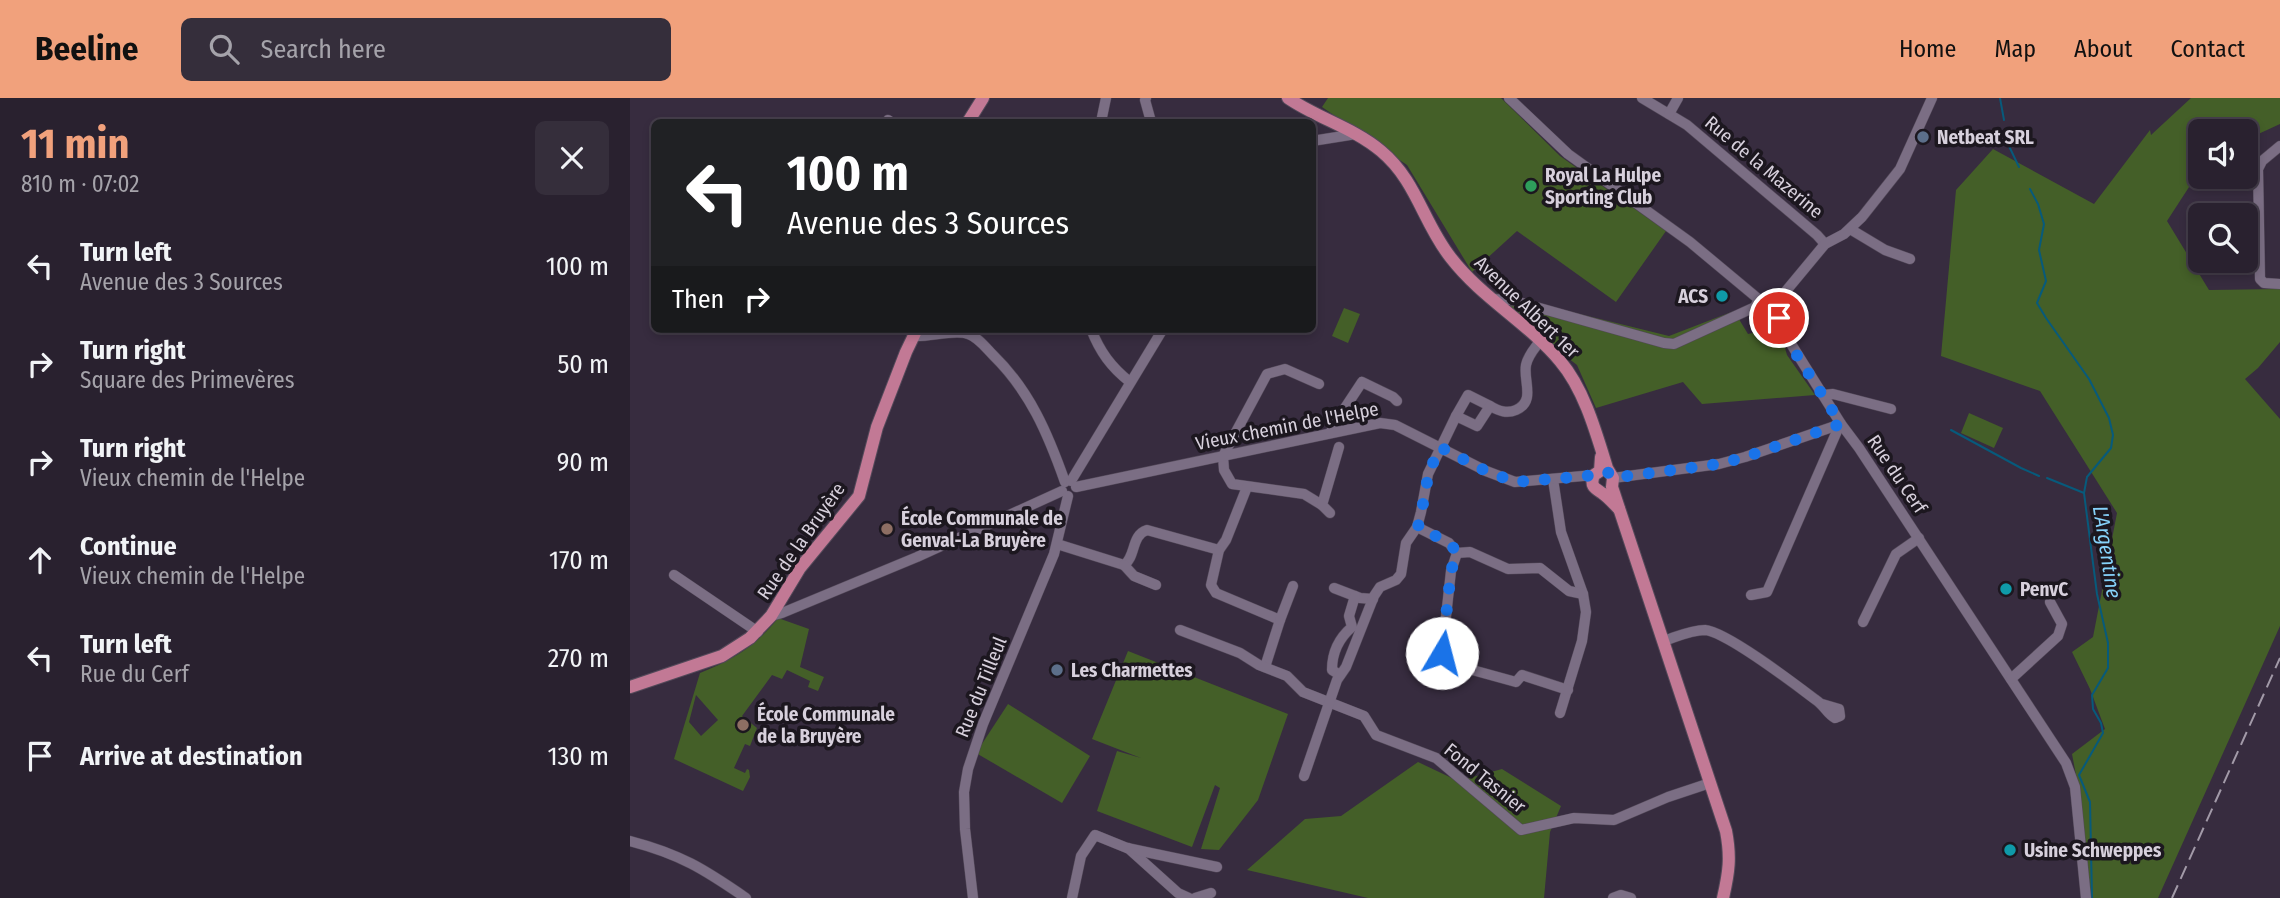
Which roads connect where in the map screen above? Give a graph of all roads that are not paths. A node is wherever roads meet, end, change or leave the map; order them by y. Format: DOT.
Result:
graph roads {
  1 [pos="983,98"];
  2 [pos="1106,98"];
  3 [pos="1146,98"];
  4 [pos="1288,98"];
  5 [pos="1509,98"];
  6 [pos="1642,98"];
  7 [pos="1678,98"];
  8 [pos="1932,98"];
  9 [pos="1669,114"];
  10 [pos="1150,118"];
  11 [pos="970,119"];
  12 [pos="1102,119"];
  13 [pos="1356,134"];
  14 [pos="1316,140"];
  15 [pos="2280,146"];
  16 [pos="1850,229"];
  17 [pos="1825,244"];
  18 [pos="1910,259"];
  19 [pos="2280,284"];
  20 [pos="1491,299"];
  21 [pos="1759,299"];
  22 [pos="1773,307"];
  23 [pos="915,333"];
  24 [pos="968,333"];
  25 [pos="1093,333"];
  26 [pos="1161,333"];
  27 [pos="1540,341"];
  28 [pos="1130,382"];
  29 [pos="1319,384"];
  30 [pos="1823,395"];
  31 [pos="1397,401"];
  32 [pos="1490,407"];
  33 [pos="1891,409"];
  34 [pos="1456,416"];
  35 [pos="1839,424"];
  36 [pos="1331,432"];
  37 [pos="1339,447"];
  38 [pos="1440,447"];
  39 [pos="1223,456"];
  40 [pos="1553,480"];
  41 [pos="1603,480"];
  42 [pos="1068,487"];
  43 [pos="1247,487"];
  44 [pos="1322,505"];
  45 [pos="1330,513"];
  46 [pos="1418,527"];
  47 [pos="1919,538"];
  48 [pos="1057,544"];
  49 [pos="1219,550"];
  50 [pos="1457,552"];
  51 [pos="1124,565"];
  52 [pos="674,575"];
  53 [pos="1156,585"];
  54 [pos="1293,586"];
  55 [pos="1334,588"];
  56 [pos="1583,594"];
  57 [pos="1751,595"];
  58 [pos="1355,596"];
  59 [pos="1373,598"];
  60 [pos="2050,601"];
  61 [pos="771,616"];
  62 [pos="1280,620"];
  63 [pos="1863,622"];
  64 [pos="1356,628"];
  65 [pos="1180,630"];
  66 [pos="758,632"];
  67 [pos="1663,641"];
  68 [pos="1265,667"];
  69 [pos="1340,675"];
  70 [pos="2011,679"];
  71 [pos="630,687"];
  72 [pos="1567,690"];
  73 [pos="1330,703"];
  74 [pos="1822,704"];
  75 [pos="1560,713"];
  76 [pos="1304,776"];
  77 [pos="1710,783"];
  78 [pos="630,841"];
  79 [pos="1127,848"];
  80 [pos="1217,867"];
  81 [pos="1211,893"];
  82 [pos="746,898"];
  83 [pos="973,898"];
  84 [pos="1072,898"];
  85 [pos="1189,898"];
  86 [pos="1195,898"];
  87 [pos="1613,898"];
  88 [pos="1631,898"];
  89 [pos="1723,898"];
  90 [pos="2086,898"];
  1 -- 11 [label="main road"];
  2 -- 12 [label="street"];
  3 -- 10 [label="street"];
  4 -- 13 [label="main road, Avenue Albert 1er"];
  5 -- 21 [label="street, Rue du Cerf"];
  6 -- 9 [label="street, Rue de la Mazerine"];
  7 -- 9 [label="street"];
  8 -- 16 [label="street"];
  9 -- 17 [label="street, Rue de la Mazerine"];
  13 -- 14 [label="street"];
  13 -- 20 [label="main road, Avenue Albert 1er"];
  15 -- 19 [label="street"];
  16 -- 17 [label="street"];
  16 -- 18 [label="street"];
  17 -- 22 [label="street"];
  20 -- 21 [label="street"];
  20 -- 27 [label="main road, Avenue Albert 1er"];
  21 -- 22 [label="street, Rue du Cerf"];
  22 -- 30 [label="street, Rue du Cerf"];
  23 -- 61 [label="main road, Rue de la Bruyère"];
  24 -- 42 [label="street"];
  25 -- 28 [label="street"];
  26 -- 28 [label="street"];
  27 -- 32 [label="street"];
  27 -- 41 [label="main road, Avenue Albert 1er"];
  28 -- 42 [label="street"];
  29 -- 39 [label="street"];
  30 -- 33 [label="street"];
  30 -- 35 [label="street, Rue du Cerf"];
  31 -- 36 [label="street"];
  32 -- 34 [label="street"];
  32 -- 34 [label="street"];
  34 -- 38 [label="street"];
  35 -- 41 [label="street, Vieux chemin de l'Helpe"];
  35 -- 47 [label="street, Rue du Cerf"];
  35 -- 57 [label="street, Rue du Cerf"];
  36 -- 38 [label="street, Vieux chemin de l'Helpe"];
  36 -- 39 [label="street, Vieux chemin de l'Helpe"];
  37 -- 44 [label="street"];
  38 -- 40 [label="street, Vieux chemin de l'Helpe"];
  38 -- 46 [label="street"];
  39 -- 42 [label="street, Vieux chemin de l'Helpe"];
  39 -- 43 [label="street"];
  40 -- 41 [label="street, Vieux chemin de l'Helpe"];
  40 -- 56 [label="street"];
  41 -- 67 [label="main road, Avenue Albert 1er"];
  42 -- 48 [label="street, Rue du Tilleul"];
  42 -- 61 [label="street, Vieux chemin de l'Helpe"];
  43 -- 44 [label="street"];
  43 -- 49 [label="street"];
  44 -- 45 [label="street"];
  46 -- 50 [label="street"];
  46 -- 59 [label="street"];
  47 -- 63 [label="street, Rue du Cerf"];
  47 -- 70 [label="street, Rue du Cerf"];
  48 -- 51 [label="street"];
  48 -- 83 [label="street, Rue du Tilleul"];
  49 -- 51 [label="street"];
  49 -- 62 [label="street"];
  50 -- 56 [label="street"];
  50 -- 72 [label="street"];
  51 -- 53 [label="street"];
  52 -- 66 [label="street"];
  54 -- 62 [label="street"];
  55 -- 58 [label="street"];
  56 -- 72 [label="street"];
  58 -- 59 [label="street"];
  58 -- 64 [label="street"];
  59 -- 64 [label="street"];
  60 -- 70 [label="street"];
  61 -- 66 [label="main road, Rue de la Bruyère"];
  62 -- 68 [label="street"];
  64 -- 69 [label="street"];
  64 -- 69 [label="street"];
  65 -- 68 [label="street, Fond Tasnier"];
  66 -- 71 [label="main road, Rue de la Bruyère"];
  67 -- 74 [label="street"];
  67 -- 77 [label="main road, Avenue Albert 1er"];
  68 -- 73 [label="street, Fond Tasnier"];
  69 -- 73 [label="street"];
  70 -- 90 [label="street, Rue du Cerf"];
  72 -- 75 [label="street"];
  73 -- 76 [label="street"];
  73 -- 77 [label="street, Fond Tasnier"];
  77 -- 89 [label="main road, Avenue Albert 1er"];
  78 -- 82 [label="street"];
  79 -- 80 [label="street"];
  79 -- 84 [label="street"];
  79 -- 85 [label="street"];
  81 -- 86 [label="street"];
  87 -- 88 [label="street"];
}
